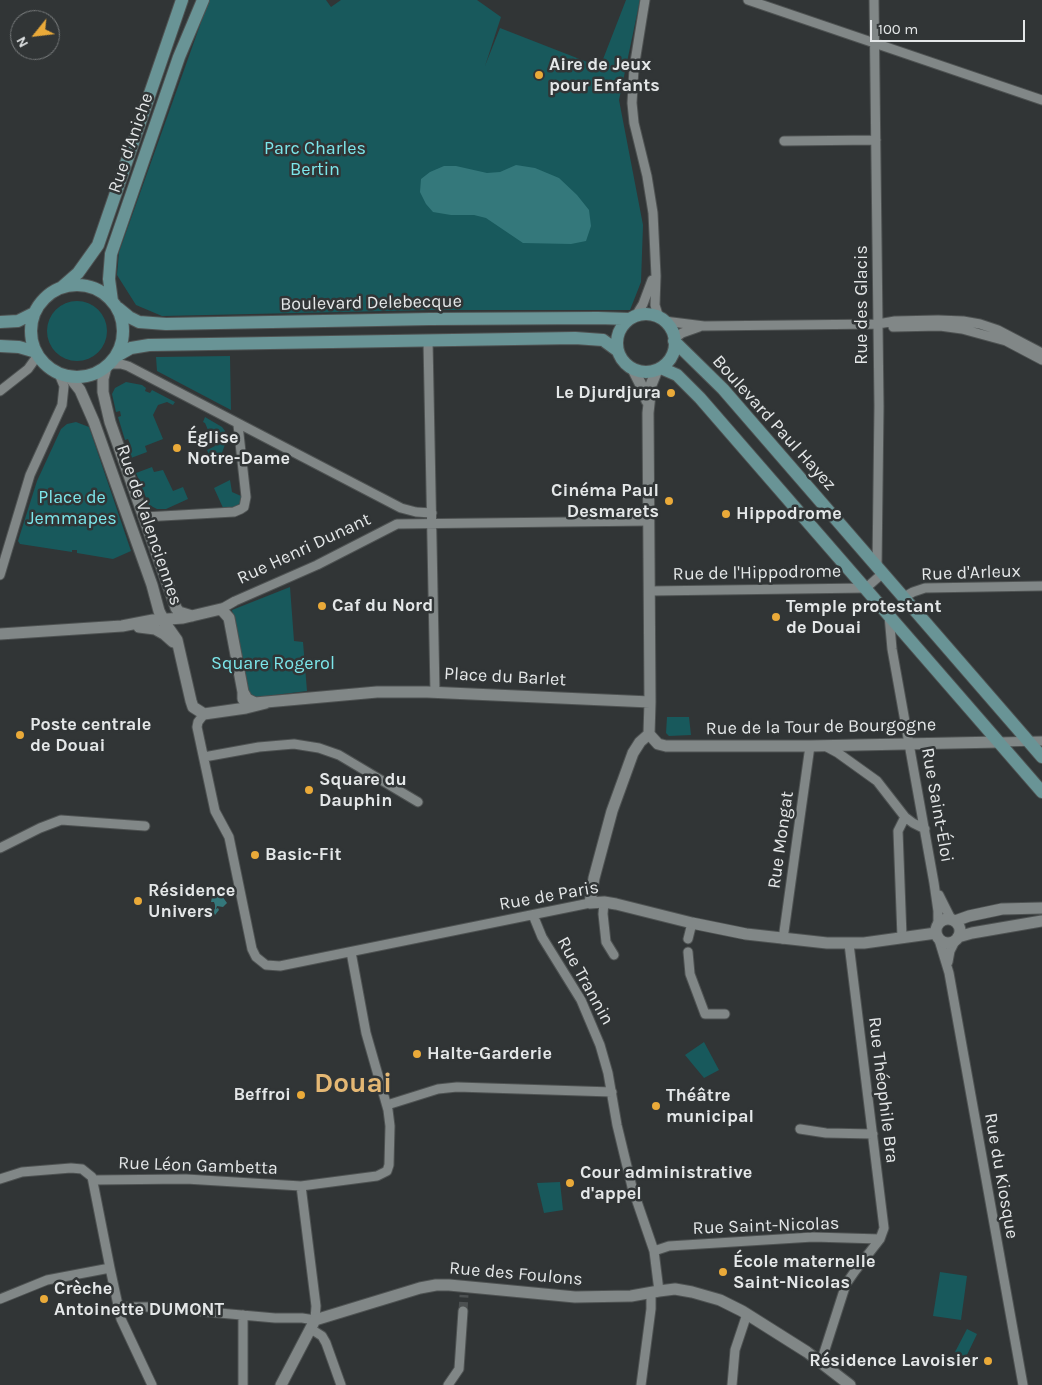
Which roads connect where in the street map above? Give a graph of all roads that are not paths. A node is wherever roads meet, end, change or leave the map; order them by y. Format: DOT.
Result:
graph roads {
  1 [pos="182,0"];
  2 [pos="204,0"];
  3 [pos="645,0"];
  4 [pos="748,0"];
  5 [pos="874,0"];
  6 [pos="875,43"];
  7 [pos="1042,100"];
  8 [pos="876,140"];
  9 [pos="784,141"];
  10 [pos="655,254"];
  11 [pos="62,287"];
  12 [pos="115,304"];
  13 [pos="34,313"];
  14 [pos="632,318"];
  15 [pos="662,319"];
  16 [pos="0,322"];
  17 [pos="878,324"];
  18 [pos="704,326"];
  19 [pos="428,340"];
  20 [pos="674,340"];
  21 [pos="0,346"];
  22 [pos="618,351"];
  23 [pos="1042,353"];
  24 [pos="37,354"];
  25 [pos="1042,360"];
  26 [pos="110,363"];
  27 [pos="633,369"];
  28 [pos="659,369"];
  29 [pos="64,375"];
  30 [pos="0,391"];
  31 [pos="648,413"];
  32 [pos="238,425"];
  33 [pos="432,513"];
  34 [pos="144,517"];
  35 [pos="649,521"];
  36 [pos="432,524"];
  37 [pos="880,570"];
  38 [pos="0,575"];
  39 [pos="1042,586"];
  40 [pos="866,588"];
  41 [pos="650,591"];
  42 [pos="904,597"];
  43 [pos="221,609"];
  44 [pos="888,615"];
  45 [pos="192,616"];
  46 [pos="163,619"];
  47 [pos="122,626"];
  48 [pos="0,634"];
  49 [pos="180,654"];
  50 [pos="243,692"];
  51 [pos="434,692"];
  52 [pos="650,702"];
  53 [pos="266,703"];
  54 [pos="230,709"];
  55 [pos="204,714"];
  56 [pos="648,734"];
  57 [pos="1028,741"];
  58 [pos="1042,741"];
  59 [pos="998,742"];
  60 [pos="909,743"];
  61 [pos="822,745"];
  62 [pos="810,746"];
  63 [pos="204,757"];
  64 [pos="1042,757"];
  65 [pos="1042,792"];
  66 [pos="418,802"];
  67 [pos="905,817"];
  68 [pos="145,826"];
  69 [pos="924,829"];
  70 [pos="0,848"];
  71 [pos="934,883"];
  72 [pos="604,902"];
  73 [pos="590,903"];
  74 [pos="1042,908"];
  75 [pos="533,915"];
  76 [pos="953,920"];
  77 [pos="1042,921"];
  78 [pos="692,923"];
  79 [pos="938,932"];
  80 [pos="902,937"];
  81 [pos="688,939"];
  82 [pos="783,939"];
  83 [pos="957,939"];
  84 [pos="849,944"];
  85 [pos="351,952"];
  86 [pos="688,952"];
  87 [pos="614,956"];
  88 [pos="949,973"];
  89 [pos="724,1014"];
  90 [pos="612,1092"];
  91 [pos="387,1105"];
  92 [pos="800,1130"];
  93 [pos="873,1134"];
  94 [pos="0,1179"];
  95 [pos="94,1180"];
  96 [pos="300,1186"];
  97 [pos="880,1239"];
  98 [pos="654,1251"];
  99 [pos="110,1268"];
  100 [pos="655,1292"];
  101 [pos="0,1298"];
  102 [pos="118,1307"];
  103 [pos="462,1311"];
  104 [pos="747,1314"];
  105 [pos="243,1315"];
  106 [pos="313,1325"];
  107 [pos="821,1362"];
  108 [pos="152,1385"];
  109 [pos="243,1385"];
  110 [pos="281,1385"];
  111 [pos="341,1385"];
  112 [pos="448,1385"];
  113 [pos="641,1385"];
  114 [pos="732,1385"];
  115 [pos="850,1385"];
  116 [pos="1023,1385"];
  1 -- 11 [label="main road, Rue d'Aniche"];
  2 -- 12 [label="main road, Rue d'Aniche"];
  3 -- 10 [label="street"];
  4 -- 6 [label="street"];
  5 -- 6 [label="street, Rue des Glacis"];
  6 -- 7 [label="street"];
  6 -- 8 [label="street, Rue des Glacis"];
  8 -- 9 [label="street"];
  8 -- 17 [label="street, Rue des Glacis"];
  10 -- 14 [label="street"];
  10 -- 15 [label="street"];
  11 -- 12 [label="main road"];
  11 -- 13 [label="main road"];
  12 -- 14 [label="main road, Boulevard Delebecque"];
  12 -- 26 [label="main road"];
  13 -- 16 [label="main road"];
  13 -- 24 [label="main road"];
  14 -- 15 [label="main road"];
  14 -- 22 [label="main road"];
  15 -- 18 [label="street"];
  15 -- 20 [label="main road"];
  17 -- 18 [label="street"];
  17 -- 23 [label="street"];
  17 -- 25 [label="street"];
  17 -- 37 [label="street, Rue des Glacis"];
  18 -- 20 [label="street"];
  19 -- 22 [label="main road"];
  19 -- 26 [label="main road"];
  19 -- 33 [label="street, Place du Barlet"];
  20 -- 28 [label="main road"];
  20 -- 37 [label="main road, Boulevard Paul Hayez"];
  21 -- 24 [label="main road"];
  22 -- 27 [label="main road"];
  24 -- 29 [label="main road"];
  24 -- 30 [label="street"];
  26 -- 29 [label="main road"];
  26 -- 32 [label="street"];
  26 -- 34 [label="street, Rue de Valenciennes"];
  27 -- 28 [label="main road"];
  27 -- 31 [label="street"];
  28 -- 31 [label="street"];
  28 -- 40 [label="main road"];
  29 -- 38 [label="street"];
  29 -- 46 [label="street, Rue de Valenciennes"];
  31 -- 35 [label="street"];
  32 -- 33 [label="street"];
  32 -- 34 [label="street"];
  33 -- 36 [label="street, Place du Barlet"];
  34 -- 45 [label="street, Rue de Valenciennes"];
  35 -- 36 [label="street"];
  35 -- 41 [label="street"];
  36 -- 43 [label="street, Rue Henri Dunant"];
  36 -- 51 [label="street, Place du Barlet"];
  37 -- 40 [label="street"];
  37 -- 42 [label="main road, Boulevard Paul Hayez"];
  39 -- 42 [label="street, Rue d'Arleux"];
  40 -- 41 [label="street, Rue de l'Hippodrome"];
  40 -- 44 [label="main road"];
  41 -- 52 [label="street"];
  42 -- 57 [label="main road, Boulevard Paul Hayez"];
  43 -- 45 [label="street, Rue Henri Dunant"];
  43 -- 50 [label="street"];
  44 -- 59 [label="main road"];
  44 -- 60 [label="street, Rue Saint-Éloi"];
  45 -- 46 [label="street, Rue Henri Dunant"];
  46 -- 47 [label="street, Rue Henri Dunant"];
  46 -- 49 [label="street, Rue de Valenciennes"];
  47 -- 48 [label="street"];
  47 -- 49 [label="street"];
  49 -- 55 [label="street, Rue de Valenciennes"];
  50 -- 53 [label="street"];
  50 -- 54 [label="street"];
  51 -- 52 [label="street, Place du Barlet"];
  51 -- 53 [label="street"];
  52 -- 56 [label="street"];
  53 -- 54 [label="street"];
  54 -- 55 [label="street"];
  55 -- 63 [label="street"];
  56 -- 62 [label="street, Rue de la Tour de Bourgogne"];
  56 -- 73 [label="street"];
  57 -- 58 [label="street"];
  57 -- 59 [label="street"];
  57 -- 64 [label="main road, Boulevard Paul Hayez"];
  59 -- 60 [label="street, Rue de la Tour de Bourgogne"];
  59 -- 65 [label="main road"];
  60 -- 61 [label="street, Rue de la Tour de Bourgogne"];
  60 -- 69 [label="street, Rue Saint-Éloi"];
  61 -- 62 [label="street, Rue de la Tour de Bourgogne"];
  61 -- 67 [label="street"];
  62 -- 82 [label="street, Rue Mongat"];
  63 -- 66 [label="street"];
  63 -- 85 [label="street, Rue de Paris"];
  67 -- 69 [label="street"];
  67 -- 80 [label="street"];
  68 -- 70 [label="street"];
  69 -- 71 [label="street, Rue Saint-Éloi"];
  71 -- 76 [label="street, Rue Saint-Éloi"];
  71 -- 79 [label="street, Rue Saint-Éloi"];
  72 -- 73 [label="street, Rue de Paris"];
  72 -- 78 [label="street, Rue de Paris"];
  72 -- 87 [label="street"];
  73 -- 75 [label="street, Rue de Paris"];
  74 -- 76 [label="street"];
  75 -- 85 [label="street, Rue de Paris"];
  75 -- 90 [label="street, Rue Trannin"];
  76 -- 79 [label="street"];
  76 -- 83 [label="street"];
  77 -- 83 [label="street"];
  78 -- 81 [label="street"];
  78 -- 82 [label="street, Rue de Paris"];
  79 -- 80 [label="street, Rue de Paris"];
  79 -- 83 [label="street"];
  79 -- 88 [label="street, Rue du Kiosque"];
  80 -- 84 [label="street, Rue de Paris"];
  82 -- 84 [label="street, Rue de Paris"];
  83 -- 88 [label="street, Rue du Kiosque"];
  84 -- 93 [label="street, Rue Théophile Bra"];
  85 -- 91 [label="street"];
  86 -- 89 [label="street"];
  88 -- 116 [label="street, Rue du Kiosque"];
  90 -- 91 [label="street"];
  90 -- 98 [label="street, Rue Trannin"];
  91 -- 96 [label="street, Rue Léon Gambetta"];
  92 -- 93 [label="street"];
  93 -- 97 [label="street, Rue Théophile Bra"];
  94 -- 95 [label="street"];
  95 -- 96 [label="street, Rue Léon Gambetta"];
  95 -- 99 [label="street"];
  96 -- 106 [label="street"];
  97 -- 98 [label="street, Rue Saint-Nicolas"];
  97 -- 107 [label="street"];
  98 -- 100 [label="street, Rue Trannin"];
  99 -- 101 [label="street"];
  99 -- 102 [label="street"];
  100 -- 104 [label="street, Rue des Foulons"];
  100 -- 106 [label="street, Rue des Foulons"];
  100 -- 113 [label="street, Rue Trannin"];
  102 -- 105 [label="street"];
  102 -- 108 [label="street"];
  103 -- 112 [label="street"];
  104 -- 107 [label="street, Rue des Foulons"];
  104 -- 114 [label="street"];
  105 -- 106 [label="street"];
  105 -- 109 [label="street"];
  106 -- 110 [label="street"];
  106 -- 111 [label="street"];
  107 -- 115 [label="street, Rue des Foulons"];
}
